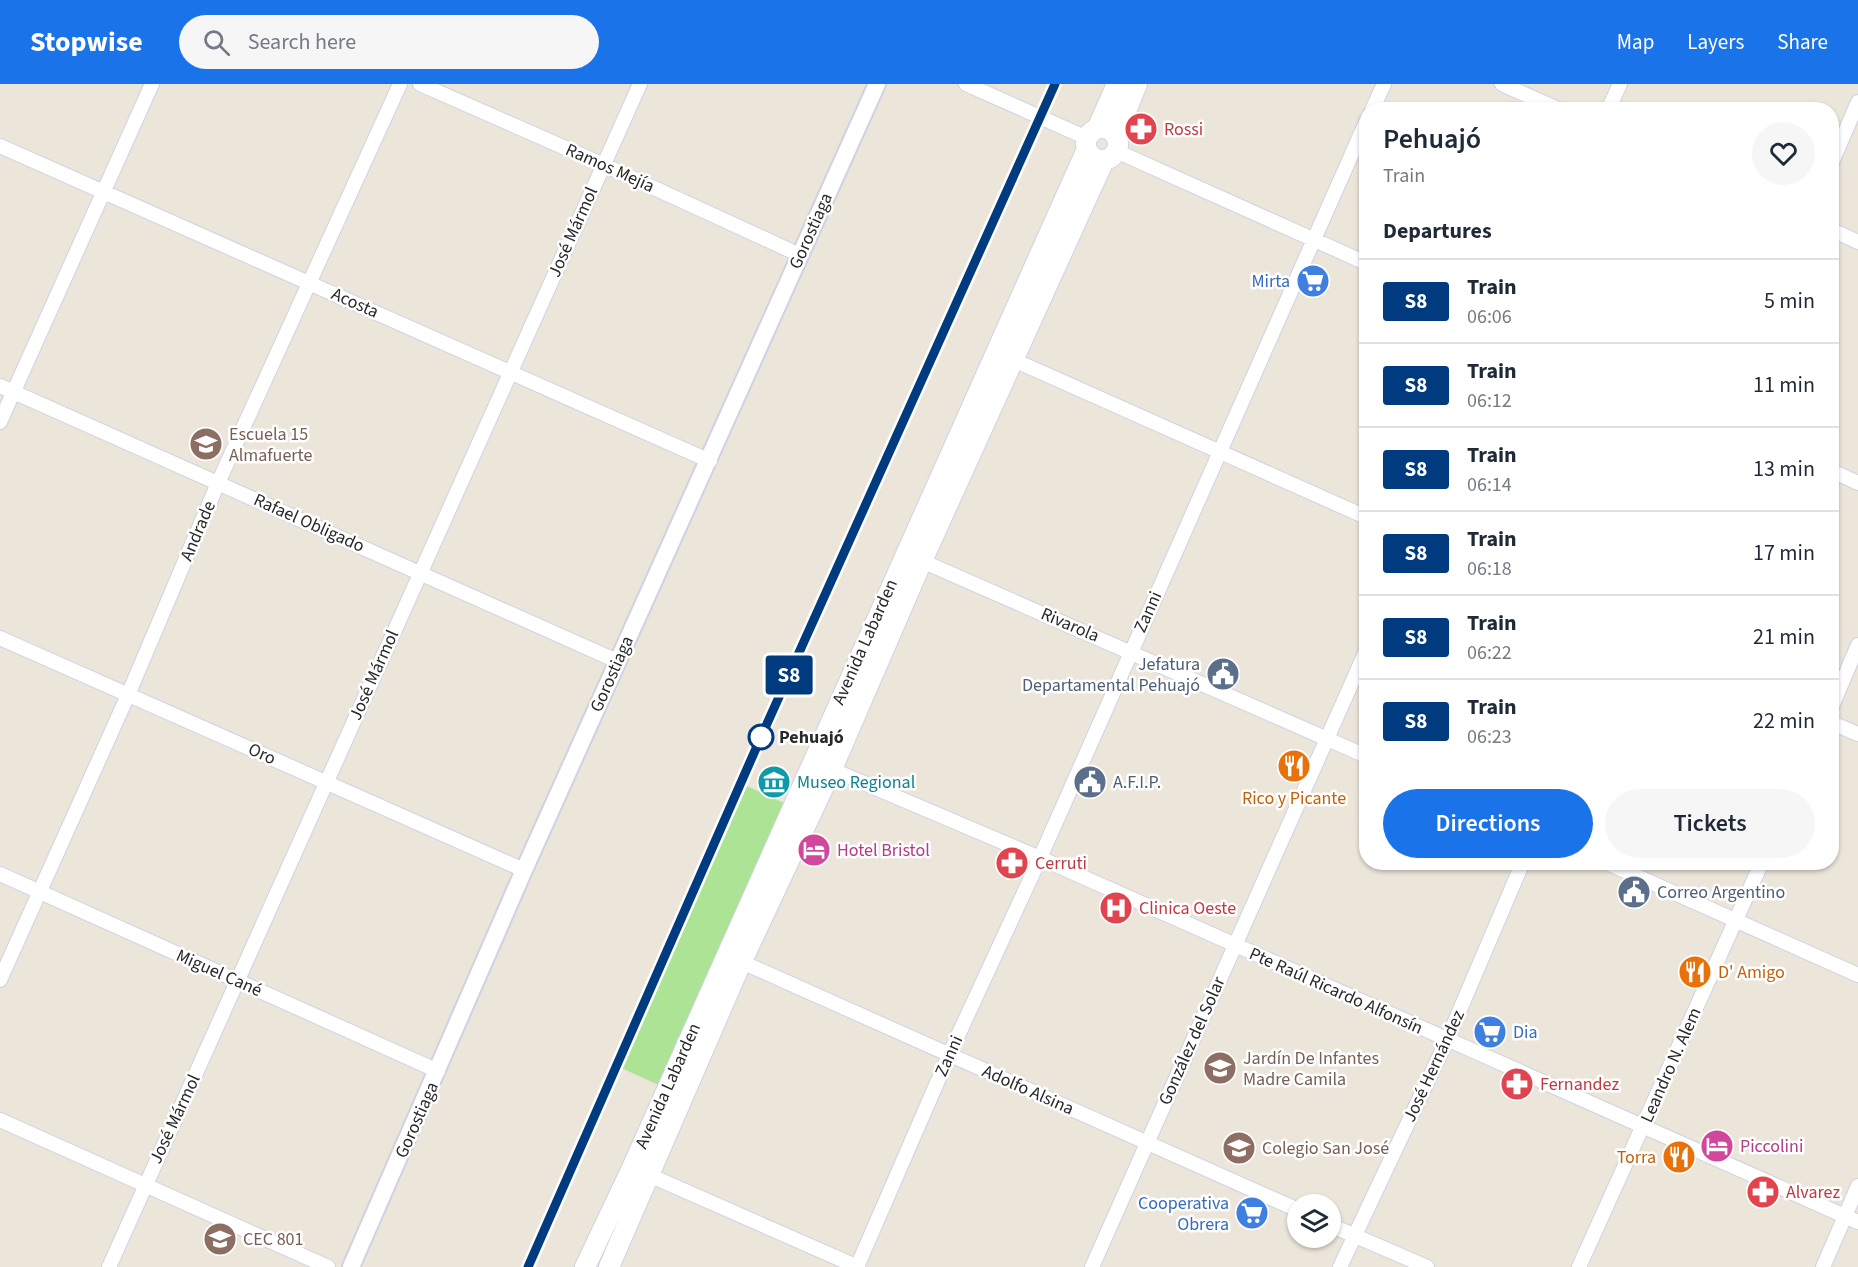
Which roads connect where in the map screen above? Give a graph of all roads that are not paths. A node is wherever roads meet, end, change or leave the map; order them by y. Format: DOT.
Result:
graph roads {
  1 [pos="152,84"];
  2 [pos="400,84"];
  3 [pos="420,84"];
  4 [pos="640,84"];
  5 [pos="877,84"];
  6 [pos="966,84"];
  7 [pos="1117,84"];
  8 [pos="1137,84"];
  9 [pos="1384,84"];
  10 [pos="1502,84"];
  11 [pos="1620,84"];
  12 [pos="1376,102"];
  13 [pos="1542,102"];
  14 [pos="1612,102"];
  15 [pos="1858,102"];
  16 [pos="1359,138"];
  17 [pos="1090,139"];
  18 [pos="0,146"];
  19 [pos="1839,146"];
  20 [pos="1112,149"];
  21 [pos="604,165"];
  22 [pos="103,191"];
  23 [pos="1839,233"];
  24 [pos="1314,240"];
  25 [pos="1858,242"];
  26 [pos="800,255"];
  27 [pos="1359,260"];
  28 [pos="311,284"];
  29 [pos="1005,356"];
  30 [pos="510,372"];
  31 [pos="0,386"];
  32 [pos="13,392"];
  33 [pos="0,422"];
  34 [pos="1220,452"];
  35 [pos="710,461"];
  36 [pos="1839,474"];
  37 [pos="218,483"];
  38 [pos="1858,483"];
  39 [pos="1359,514"];
  40 [pos="913,557"];
  41 [pos="420,573"];
  42 [pos="0,638"];
  43 [pos="1858,645"];
  44 [pos="1131,651"];
  45 [pos="617,661"];
  46 [pos="1359,667"];
  47 [pos="1839,690"];
  48 [pos="128,695"];
  49 [pos="1839,726"];
  50 [pos="1858,735"];
  51 [pos="1327,739"];
  52 [pos="1359,753"];
  53 [pos="813,761"];
  54 [pos="832,769"];
  55 [pos="327,782"];
  56 [pos="1040,858"];
  57 [pos="524,870"];
  58 [pos="1520,870"];
  59 [pos="1623,870"];
  60 [pos="1758,870"];
  61 [pos="0,874"];
  62 [pos="40,892"];
  63 [pos="1736,921"];
  64 [pos="1235,946"];
  65 [pos="733,959"];
  66 [pos="1858,975"];
  67 [pos="0,980"];
  68 [pos="238,981"];
  69 [pos="1447,1040"];
  70 [pos="949,1055"];
  71 [pos="438,1071"];
  72 [pos="0,1120"];
  73 [pos="1644,1127"];
  74 [pos="1147,1143"];
  75 [pos="632,1168"];
  76 [pos="650,1175"];
  77 [pos="145,1185"];
  78 [pos="1858,1186"];
  79 [pos="1287,1205"];
  80 [pos="1844,1216"];
  81 [pos="1858,1222"];
  82 [pos="1341,1230"];
  83 [pos="1354,1235"];
  84 [pos="109,1267"];
  85 [pos="328,1267"];
  86 [pos="351,1267"];
  87 [pos="585,1267"];
  88 [pos="609,1267"];
  89 [pos="858,1267"];
  90 [pos="1092,1267"];
  91 [pos="1340,1267"];
  92 [pos="1427,1267"];
  93 [pos="1579,1267"];
  94 [pos="1823,1267"];
  1 -- 22 [label="street"];
  2 -- 28 [label="street, Andrade"];
  3 -- 21 [label="street, Ramos Mejía"];
  4 -- 21 [label="street, José Mármol"];
  5 -- 26 [label="street, Gorostiaga"];
  6 -- 17 [label="street"];
  7 -- 17 [label="main road, Avenida Labarden"];
  8 -- 20 [label="main road, Avenida Labarden"];
  9 -- 12 [label="street"];
  10 -- 13 [label="street"];
  11 -- 14 [label="street"];
  15 -- 19 [label="street"];
  16 -- 24 [label="street, Zanni"];
  17 -- 20 [label="main road"];
  17 -- 20 [label="main road"];
  17 -- 29 [label="main road, Avenida Labarden"];
  18 -- 22 [label="street, Acosta"];
  20 -- 24 [label="street"];
  20 -- 29 [label="main road, Avenida Labarden"];
  21 -- 26 [label="street, Ramos Mejía"];
  21 -- 30 [label="street, José Mármol"];
  22 -- 28 [label="street, Acosta"];
  22 -- 32 [label="street"];
  23 -- 25 [label="street"];
  24 -- 27 [label="street"];
  24 -- 34 [label="street, Zanni"];
  26 -- 35 [label="street, Gorostiaga"];
  28 -- 30 [label="street, Acosta"];
  28 -- 37 [label="street, Andrade"];
  29 -- 34 [label="street"];
  29 -- 40 [label="main road, Avenida Labarden"];
  30 -- 35 [label="street, Acosta"];
  30 -- 41 [label="street, José Mármol"];
  31 -- 32 [label="street, Rafael Obligado"];
  32 -- 33 [label="street"];
  32 -- 37 [label="street, Rafael Obligado"];
  34 -- 39 [label="street"];
  34 -- 44 [label="street, Zanni"];
  35 -- 45 [label="street, Gorostiaga"];
  36 -- 38 [label="street"];
  37 -- 41 [label="street, Rafael Obligado"];
  37 -- 48 [label="street, Andrade"];
  40 -- 44 [label="street, Rivarola"];
  40 -- 53 [label="main road, Avenida Labarden"];
  40 -- 54 [label="main road, Avenida Labarden"];
  41 -- 45 [label="street, Rafael Obligado"];
  41 -- 55 [label="street, José Mármol"];
  42 -- 48 [label="street, Oro"];
  43 -- 47 [label="street"];
  44 -- 51 [label="street, Rivarola"];
  44 -- 56 [label="street, Zanni"];
  45 -- 57 [label="street, Gorostiaga"];
  46 -- 51 [label="street, González del Solar"];
  48 -- 55 [label="street, Oro"];
  48 -- 62 [label="street, Andrade"];
  49 -- 50 [label="street"];
  51 -- 52 [label="street, Rivarola"];
  51 -- 64 [label="street, González del Solar"];
  53 -- 54 [label="street, Pte Raúl Ricardo Alfonsín"];
  53 -- 65 [label="main road, Avenida Labarden"];
  54 -- 56 [label="street, Pte Raúl Ricardo Alfonsín"];
  54 -- 65 [label="main road, Avenida Labarden"];
  55 -- 57 [label="street, Oro"];
  55 -- 68 [label="street, José Mármol"];
  56 -- 64 [label="street, Pte Raúl Ricardo Alfonsín"];
  56 -- 70 [label="street, Zanni"];
  57 -- 71 [label="street, Gorostiaga"];
  58 -- 69 [label="street, José Hernández"];
  59 -- 63 [label="street"];
  60 -- 63 [label="street, Leandro N. Alem"];
  61 -- 62 [label="street, Miguel Cané"];
  62 -- 67 [label="street, Andrade"];
  62 -- 68 [label="street, Miguel Cané"];
  63 -- 66 [label="street"];
  63 -- 73 [label="street, Leandro N. Alem"];
  64 -- 69 [label="street, Pte Raúl Ricardo Alfonsín"];
  64 -- 74 [label="street, González del Solar"];
  65 -- 70 [label="street, Adolfo Alsina"];
  65 -- 75 [label="main road, Avenida Labarden"];
  65 -- 76 [label="main road, Avenida Labarden"];
  68 -- 71 [label="street, Miguel Cané"];
  68 -- 77 [label="street, José Mármol"];
  69 -- 73 [label="street, Pte Raúl Ricardo Alfonsín"];
  69 -- 83 [label="street, José Hernández"];
  70 -- 74 [label="street, Adolfo Alsina"];
  70 -- 89 [label="street, Zanni"];
  71 -- 86 [label="street, Gorostiaga"];
  72 -- 77 [label="street"];
  73 -- 80 [label="street, Pte Raúl Ricardo Alfonsín"];
  73 -- 93 [label="street, Leandro N. Alem"];
  74 -- 79 [label="street, Adolfo Alsina"];
  74 -- 90 [label="street, González del Solar"];
  75 -- 76 [label="street"];
  75 -- 87 [label="main road, Avenida Labarden"];
  76 -- 88 [label="main road, Avenida Labarden"];
  76 -- 89 [label="street"];
  77 -- 84 [label="street, José Mármol"];
  77 -- 85 [label="street"];
  78 -- 80 [label="street"];
  80 -- 81 [label="street, Pte Raúl Ricardo Alfonsín"];
  80 -- 94 [label="street"];
  82 -- 83 [label="street"];
  83 -- 91 [label="street, José Hernández"];
  83 -- 92 [label="street"];
}
